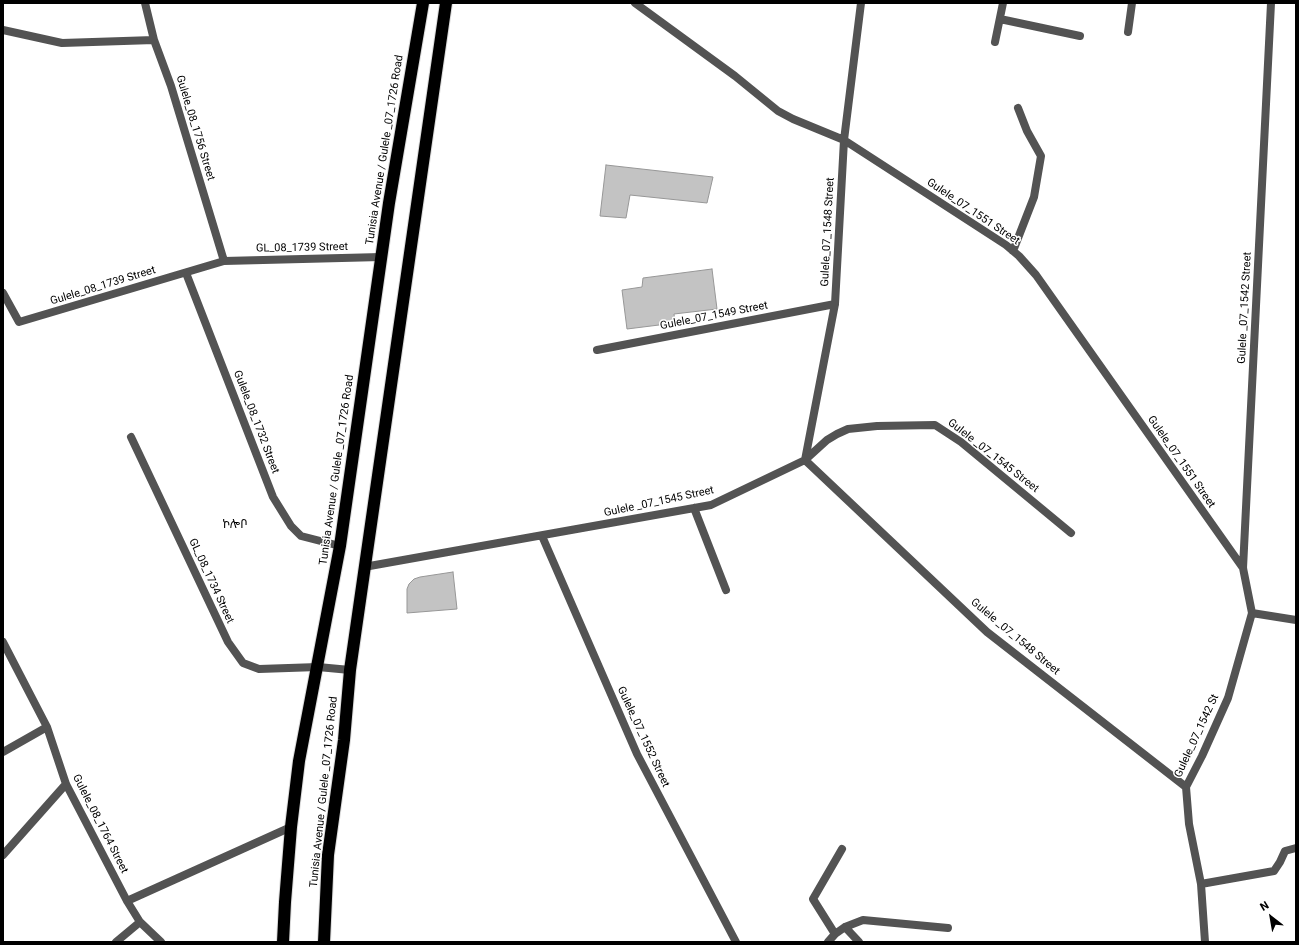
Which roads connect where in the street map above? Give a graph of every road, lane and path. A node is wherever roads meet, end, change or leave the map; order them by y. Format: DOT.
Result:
graph roads {
  1 [pos="145,3"];
  2 [pos="422,3"];
  3 [pos="446,3"];
  4 [pos="636,3"];
  5 [pos="861,3"];
  6 [pos="1003,3"];
  7 [pos="1132,3"];
  8 [pos="1271,3"];
  9 [pos="1000,19"];
  10 [pos="3,30"];
  11 [pos="1128,32"];
  12 [pos="1080,36"];
  13 [pos="154,40"];
  14 [pos="995,42"];
  15 [pos="1018,108"];
  16 [pos="844,140"];
  17 [pos="1013,251"];
  18 [pos="381,257"];
  19 [pos="224,260"];
  20 [pos="186,272"];
  21 [pos="3,293"];
  22 [pos="835,304"];
  23 [pos="597,350"];
  24 [pos="131,437"];
  25 [pos="805,460"];
  26 [pos="694,508"];
  27 [pos="1071,533"];
  28 [pos="542,536"];
  29 [pos="340,546"];
  30 [pos="364,567"];
  31 [pos="1243,568"];
  32 [pos="726,590"];
  33 [pos="1252,613"];
  34 [pos="1296,620"];
  35 [pos="3,642"];
  36 [pos="318,667"];
  37 [pos="350,670"];
  38 [pos="47,727"];
  39 [pos="3,752"];
  40 [pos="66,784"];
  41 [pos="1186,787"];
  42 [pos="290,827"];
  43 [pos="1296,848"];
  44 [pos="842,850"];
  45 [pos="3,855"];
  46 [pos="1201,884"];
  47 [pos="127,901"];
  48 [pos="140,922"];
  49 [pos="845,927"];
  50 [pos="948,928"];
  51 [pos="835,934"];
  52 [pos="116,942"];
  53 [pos="160,942"];
  54 [pos="283,942"];
  55 [pos="324,942"];
  56 [pos="736,942"];
  57 [pos="828,942"];
  58 [pos="859,942"];
  59 [pos="1205,942"];
  1 -- 13 [label="street, Gulele_08_1756 Street"];
  2 -- 18 [label="highway, Tunisia Avenue / Gulele _07_1726 Road"];
  3 -- 30 [label="highway, Tunisia Avenue / Gulele _07_1726 Road"];
  4 -- 16 [label="street, Gulele_07_1551 Street"];
  5 -- 16 [label="street, Gulele_07_1548 Street"];
  6 -- 9 [label="street"];
  7 -- 11 [label="street"];
  8 -- 31 [label="street, Gulele _07_1542 Street"];
  9 -- 12 [label="street"];
  9 -- 14 [label="street"];
  10 -- 13 [label="street"];
  13 -- 19 [label="street, Gulele_08_1756 Street"];
  15 -- 17 [label="street"];
  16 -- 17 [label="street, Gulele_07_1551 Street"];
  16 -- 22 [label="street, Gulele_07_1548 Street"];
  17 -- 31 [label="street, Gulele_07_1551 Street"];
  18 -- 19 [label="street, GL_08_1739 Street"];
  18 -- 29 [label="highway, Tunisia Avenue / Gulele _07_1726 Road"];
  19 -- 20 [label="street, Gulele_08_1739 Street"];
  20 -- 21 [label="street, Gulele_08_1739 Street"];
  20 -- 29 [label="street, Gulele_08_1732 Street"];
  22 -- 23 [label="street, Gulele_07_1549 Street"];
  22 -- 25 [label="street, Gulele_07_1548 Street"];
  24 -- 36 [label="street, GL_08_1734 Street"];
  25 -- 26 [label="street, Gulele _07_1545 Street"];
  25 -- 27 [label="street, Gulele _07_1545 Street"];
  25 -- 41 [label="street, Gulele _07_1548 Street"];
  26 -- 28 [label="street, Gulele _07_1545 Street"];
  26 -- 32 [label="street"];
  28 -- 30 [label="street, Gulele _07_1545 Street"];
  28 -- 56 [label="street, Gulele_07_1552 Street"];
  29 -- 36 [label="highway, Tunisia Avenue / Gulele _07_1726 Road"];
  30 -- 37 [label="highway, Tunisia Avenue / Gulele _07_1726 Road"];
  31 -- 33 [label="street, Gulele _07_1542 Street"];
  33 -- 34 [label="street"];
  33 -- 41 [label="street, Gulele_07_1542 St"];
  35 -- 38 [label="street, Gulele_08_1764 Street"];
  36 -- 37 [label="street, GL_08_1734 Street"];
  36 -- 42 [label="highway, Tunisia Avenue / Gulele _07_1726 Road"];
  37 -- 55 [label="highway, Tunisia Avenue / Gulele _07_1726 Road"];
  38 -- 39 [label="street"];
  38 -- 40 [label="street, Gulele_08_1764 Street"];
  40 -- 45 [label="street"];
  40 -- 47 [label="street, Gulele_08_1764 Street"];
  41 -- 46 [label="street, Gulele_07_1542 St"];
  42 -- 47 [label="street"];
  42 -- 54 [label="highway, Tunisia Avenue / Gulele _07_1726 Road"];
  43 -- 46 [label="street"];
  44 -- 51 [label="street"];
  46 -- 59 [label="street, Gulele_07_1542 St"];
  47 -- 48 [label="street, Gulele_08_1764 Street"];
  48 -- 52 [label="street"];
  48 -- 53 [label="street, Gulele_08_1764 Street"];
  49 -- 50 [label="street"];
  49 -- 51 [label="street"];
  49 -- 58 [label="street"];
  51 -- 57 [label="street"];
}
